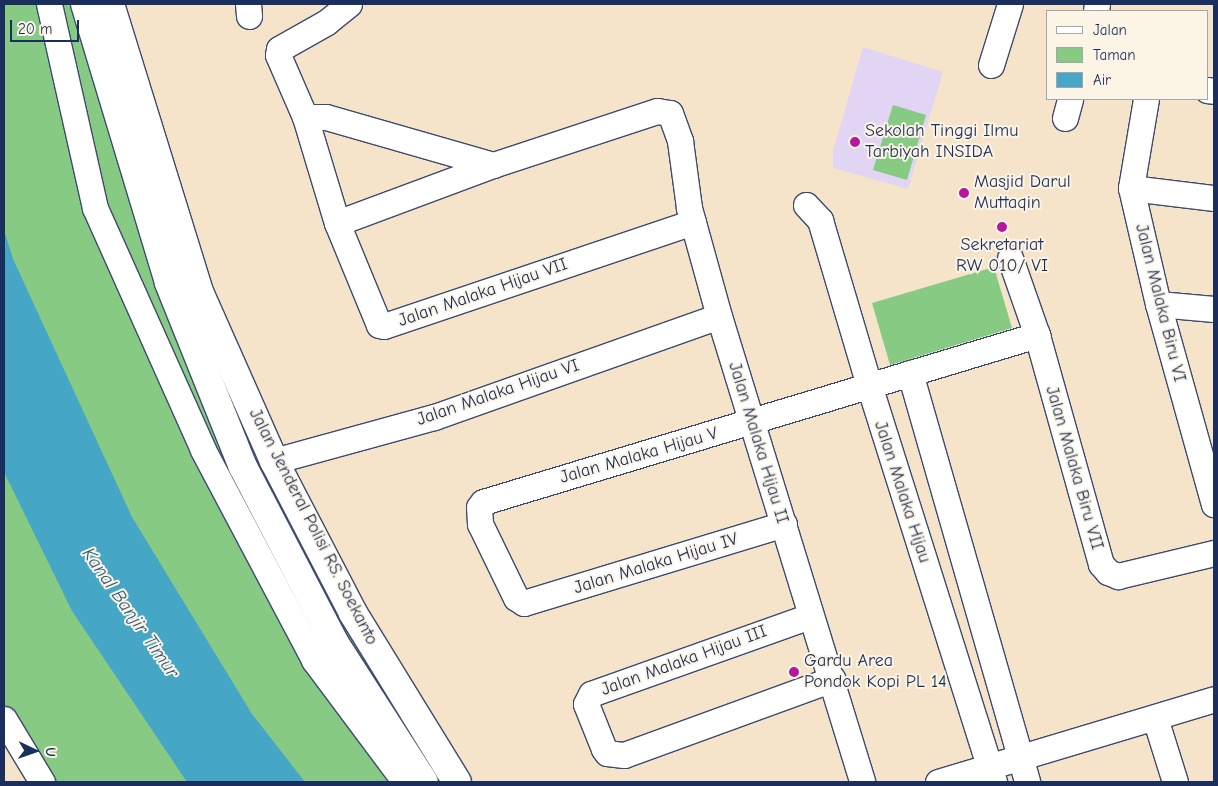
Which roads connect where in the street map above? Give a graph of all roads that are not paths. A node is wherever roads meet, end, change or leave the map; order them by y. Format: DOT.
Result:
graph roads {
  1 [pos="49,4"];
  2 [pos="86,4"];
  3 [pos="110,4"];
  4 [pos="350,4"];
  5 [pos="1010,4"];
  6 [pos="327,13"];
  7 [pos="991,65"];
  8 [pos="1146,100"];
  9 [pos="305,117"];
  10 [pos="493,165"];
  11 [pos="1131,188"];
  12 [pos="1214,198"];
  13 [pos="806,205"];
  14 [pos="693,222"];
  15 [pos="337,223"];
  16 [pos="1010,258"];
  17 [pos="1158,304"];
  18 [pos="1214,309"];
  19 [pos="719,316"];
  20 [pos="1036,335"];
  21 [pos="910,373"];
  22 [pos="869,385"];
  23 [pos="752,423"];
  24 [pos="274,461"];
  25 [pos="243,467"];
  26 [pos="1214,504"];
  27 [pos="784,524"];
  28 [pos="961,553"];
  29 [pos="1214,553"];
  30 [pos="926,567"];
  31 [pos="528,604"];
  32 [pos="810,616"];
  33 [pos="833,679"];
  34 [pos="1214,699"];
  35 [pos="1155,718"];
  36 [pos="4,719"];
  37 [pos="438,748"];
  38 [pos="1020,757"];
  39 [pos="992,775"];
  40 [pos="413,776"];
  41 [pos="42,782"];
  42 [pos="457,782"];
  43 [pos="862,782"];
  44 [pos="938,782"];
  45 [pos="1027,782"];
  46 [pos="1174,782"];
  1 -- 40 [label="street"];
  2 -- 25 [label="main road, Jalan Jenderal Polisi RS. Soekanto"];
  3 -- 24 [label="main road, Jalan Jenderal Polisi RS. Soekanto"];
  4 -- 6 [label="street, Jalan Malaka Hijau VII"];
  5 -- 7 [label="street"];
  6 -- 9 [label="street, Jalan Malaka Hijau VII"];
  8 -- 11 [label="street, Jalan Malaka Biru VI"];
  9 -- 10 [label="street"];
  9 -- 15 [label="street, Jalan Malaka Hijau VII"];
  10 -- 14 [label="street, Jalan Malaka Hijau II"];
  10 -- 15 [label="street"];
  11 -- 12 [label="street"];
  11 -- 17 [label="street, Jalan Malaka Biru VI"];
  13 -- 22 [label="street, Jalan Malaka Hijau"];
  14 -- 15 [label="street, Jalan Malaka Hijau VII"];
  14 -- 19 [label="street, Jalan Malaka Hijau II"];
  16 -- 20 [label="street, Jalan Malaka Biru VII"];
  17 -- 18 [label="street"];
  17 -- 26 [label="street, Jalan Malaka Biru VI"];
  19 -- 23 [label="street, Jalan Malaka Hijau II"];
  19 -- 24 [label="street, Jalan Malaka Hijau VI"];
  20 -- 21 [label="street, Jalan Malaka Hijau V"];
  20 -- 29 [label="street, Jalan Malaka Biru VII"];
  21 -- 22 [label="street, Jalan Malaka Hijau V"];
  21 -- 28 [label="street"];
  22 -- 23 [label="street, Jalan Malaka Hijau V"];
  22 -- 30 [label="street, Jalan Malaka Hijau"];
  23 -- 27 [label="street, Jalan Malaka Hijau II"];
  23 -- 31 [label="street, Jalan Malaka Hijau V"];
  24 -- 25 [label="main road"];
  24 -- 37 [label="main road, Jalan Jenderal Polisi RS. Soekanto"];
  25 -- 40 [label="main road, Jalan Jenderal Polisi RS. Soekanto"];
  27 -- 31 [label="street, Jalan Malaka Hijau IV"];
  27 -- 32 [label="street, Jalan Malaka Hijau II"];
  28 -- 30 [label="street"];
  28 -- 38 [label="street"];
  30 -- 39 [label="street, Jalan Malaka Hijau"];
  32 -- 33 [label="street, Jalan Malaka Hijau II"];
  32 -- 33 [label="street, Jalan Malaka Hijau III"];
  33 -- 43 [label="street, Jalan Malaka Hijau II"];
  34 -- 35 [label="street"];
  35 -- 38 [label="street"];
  35 -- 46 [label="street"];
  36 -- 41 [label="street"];
  37 -- 40 [label="main road"];
  37 -- 42 [label="main road, Jalan Jenderal Polisi RS. Soekanto"];
  38 -- 39 [label="street"];
  38 -- 45 [label="street"];
  39 -- 44 [label="street"];
}
